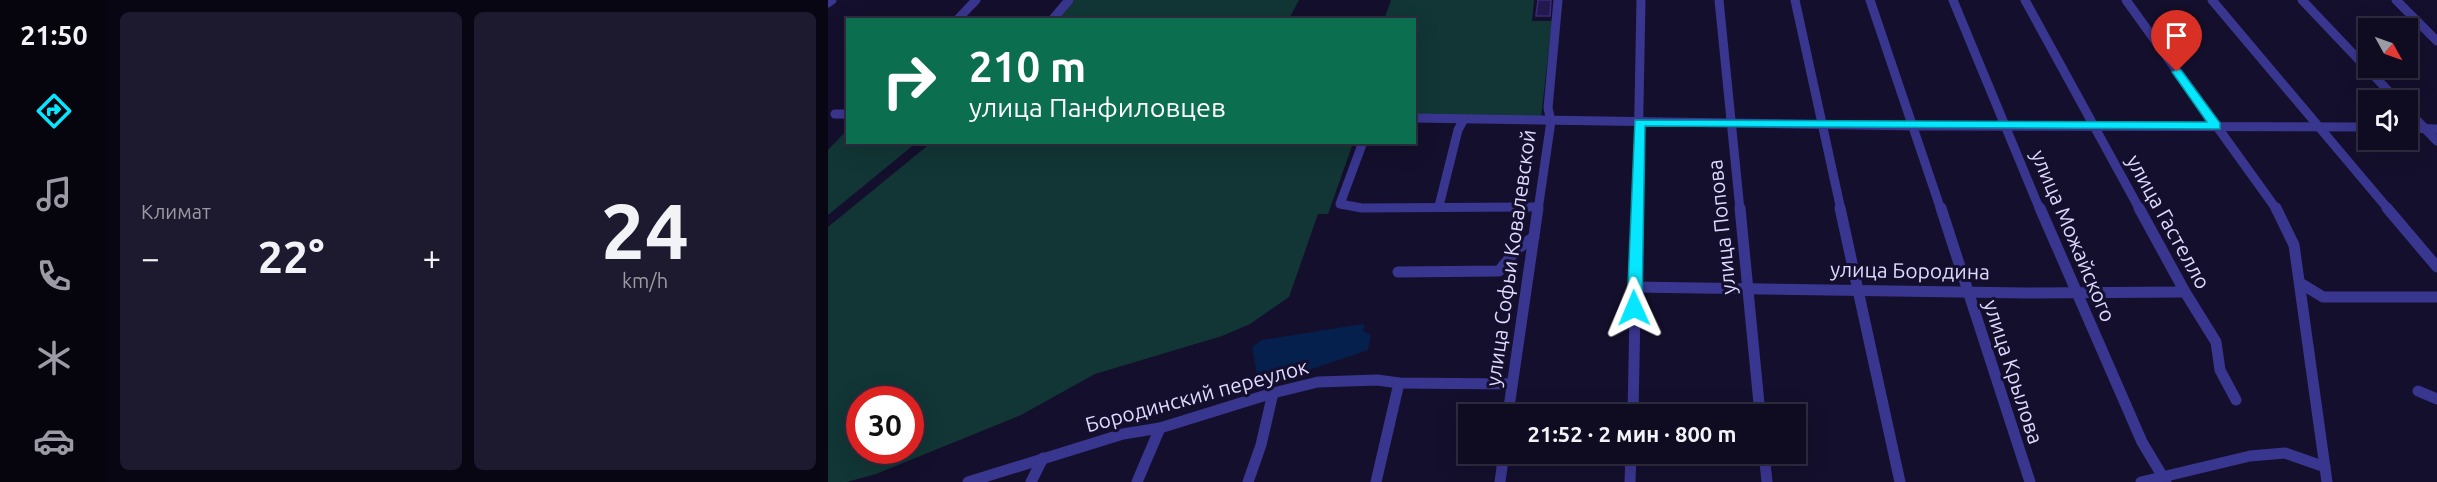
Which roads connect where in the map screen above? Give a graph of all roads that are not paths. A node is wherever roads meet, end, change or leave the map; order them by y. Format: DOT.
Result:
graph roads {
  1 [pos="832,0"];
  2 [pos="976,0"];
  3 [pos="1069,0"];
  4 [pos="1558,0"];
  5 [pos="1641,0"];
  6 [pos="1719,0"];
  7 [pos="1795,0"];
  8 [pos="1870,0"];
  9 [pos="1953,0"];
  10 [pos="2025,0"];
  11 [pos="2126,0"];
  12 [pos="2212,0"];
  13 [pos="2302,0"];
  14 [pos="2396,0"];
  15 [pos="828,3"];
  16 [pos="959,18"];
  17 [pos="1054,18"];
  18 [pos="2437,41"];
  19 [pos="2388,90"];
  20 [pos="835,114"];
  21 [pos="846,114"];
  22 [pos="1416,118"];
  23 [pos="1464,119"];
  24 [pos="1551,121"];
  25 [pos="2418,122"];
  26 [pos="1639,123"];
  27 [pos="1731,123"];
  28 [pos="1822,124"];
  29 [pos="1915,126"];
  30 [pos="2004,126"];
  31 [pos="2095,126"];
  32 [pos="2216,126"];
  33 [pos="2320,127"];
  34 [pos="2358,127"];
  35 [pos="2418,128"];
  36 [pos="2424,128"];
  37 [pos="2437,129"];
  38 [pos="2437,141"];
  39 [pos="1362,144"];
  40 [pos="1439,206"];
  41 [pos="1538,207"];
  42 [pos="1534,237"];
  43 [pos="2437,267"];
  44 [pos="1398,272"];
  45 [pos="2300,283"];
  46 [pos="1634,286"];
  47 [pos="1747,286"];
  48 [pos="1859,290"];
  49 [pos="1966,292"];
  50 [pos="2076,292"];
  51 [pos="2185,292"];
  52 [pos="2437,297"];
  53 [pos="1399,383"];
  54 [pos="1512,384"];
  55 [pos="2418,391"];
  56 [pos="1273,393"];
  57 [pos="2437,399"];
  58 [pos="2236,400"];
  59 [pos="1509,404"];
  60 [pos="1633,404"];
  61 [pos="1759,404"];
  62 [pos="1160,428"];
  63 [pos="1043,458"];
  64 [pos="1502,464"];
  65 [pos="1631,464"];
  66 [pos="1765,464"];
  67 [pos="2325,467"];
  68 [pos="2164,479"];
  69 [pos="968,482"];
  70 [pos="1031,482"];
  71 [pos="1137,482"];
  72 [pos="1248,482"];
  73 [pos="1376,482"];
  74 [pos="1500,482"];
  75 [pos="1630,482"];
  76 [pos="1767,482"];
  77 [pos="1900,482"];
  78 [pos="2030,482"];
  79 [pos="2141,482"];
  80 [pos="2327,482"];
  1 -- 15 [label="street"];
  2 -- 16 [label="street"];
  3 -- 17 [label="street"];
  4 -- 24 [label="street, улица Софьи Ковалевской"];
  5 -- 26 [label="street"];
  6 -- 27 [label="street, улица Попова"];
  7 -- 28 [label="street"];
  8 -- 29 [label="street, улица Крылова"];
  9 -- 30 [label="street, улица Можайского"];
  10 -- 31 [label="street, улица Гастелло"];
  11 -- 32 [label="street"];
  12 -- 33 [label="street"];
  13 -- 19 [label="street"];
  14 -- 18 [label="street"];
  20 -- 21 [label="street"];
  22 -- 23 [label="street"];
  23 -- 24 [label="street"];
  23 -- 40 [label="street"];
  24 -- 26 [label="street"];
  24 -- 41 [label="street, улица Софьи Ковалевской"];
  25 -- 36 [label="street"];
  26 -- 27 [label="street"];
  26 -- 46 [label="street"];
  27 -- 28 [label="street"];
  27 -- 47 [label="street, улица Попова"];
  28 -- 29 [label="street"];
  28 -- 48 [label="street"];
  29 -- 30 [label="street"];
  29 -- 49 [label="street, улица Крылова"];
  30 -- 31 [label="street"];
  30 -- 50 [label="street, улица Можайского"];
  31 -- 32 [label="street"];
  31 -- 51 [label="street, улица Гастелло"];
  32 -- 33 [label="street"];
  32 -- 45 [label="street"];
  33 -- 34 [label="street"];
  33 -- 43 [label="street"];
  35 -- 36 [label="street"];
  36 -- 37 [label="street"];
  36 -- 38 [label="street"];
  39 -- 40 [label="street"];
  40 -- 41 [label="street"];
  41 -- 42 [label="street, улица Софьи Ковалевской"];
  42 -- 44 [label="street"];
  42 -- 54 [label="street, улица Софьи Ковалевской"];
  45 -- 52 [label="street"];
  45 -- 67 [label="street"];
  46 -- 47 [label="street, улица Бородина"];
  46 -- 60 [label="street"];
  47 -- 48 [label="street, улица Бородина"];
  47 -- 61 [label="street, улица Попова"];
  48 -- 49 [label="street, улица Бородина"];
  48 -- 77 [label="street"];
  49 -- 50 [label="street, улица Бородина"];
  49 -- 78 [label="street, улица Крылова"];
  50 -- 51 [label="street, улица Бородина"];
  50 -- 68 [label="street, улица Можайского"];
  51 -- 58 [label="street, улица Гастелло"];
  53 -- 54 [label="street, Бородинский переулок"];
  53 -- 56 [label="street, Бородинский переулок"];
  53 -- 73 [label="street"];
  54 -- 59 [label="street, улица Софьи Ковалевской"];
  55 -- 57 [label="street"];
  56 -- 62 [label="street, Бородинский переулок"];
  56 -- 72 [label="street"];
  62 -- 63 [label="street, Бородинский переулок"];
  62 -- 71 [label="street"];
  63 -- 69 [label="street, Бородинский переулок"];
  63 -- 70 [label="street"];
  64 -- 74 [label="street"];
  65 -- 75 [label="street"];
  66 -- 76 [label="street"];
  67 -- 68 [label="street"];
  67 -- 80 [label="street"];
  68 -- 79 [label="street"];
}
